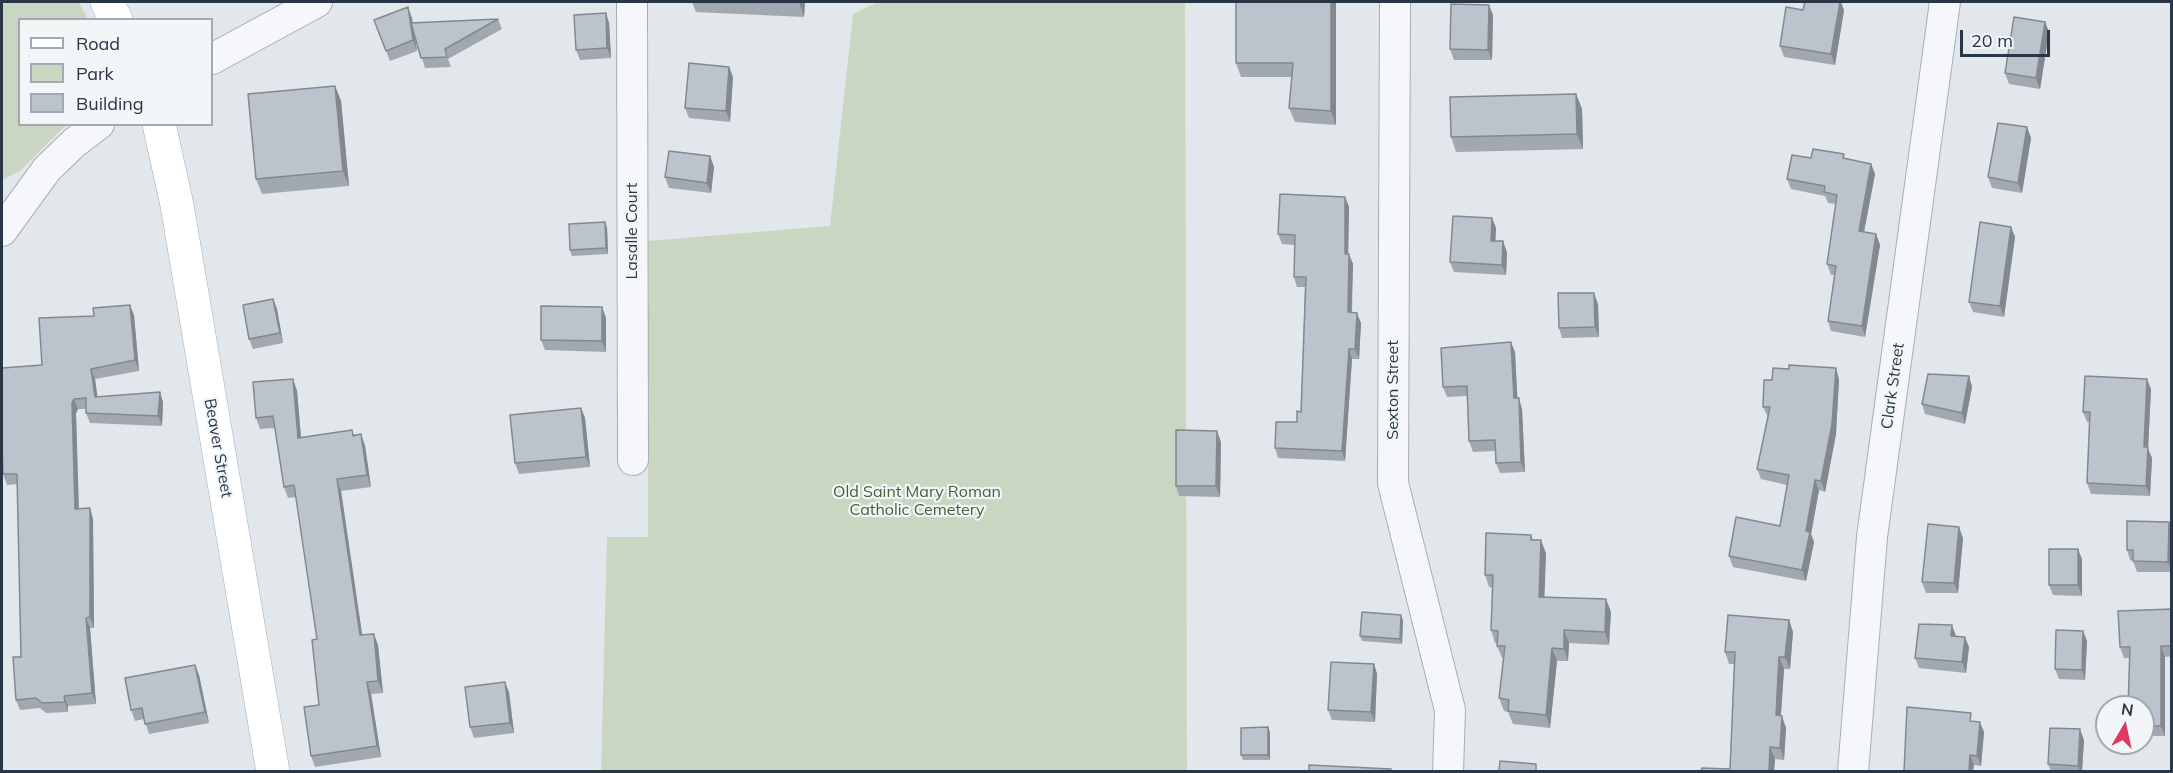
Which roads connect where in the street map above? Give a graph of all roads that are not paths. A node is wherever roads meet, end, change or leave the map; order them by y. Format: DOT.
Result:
graph roads {
  1 [pos="107,2"];
  2 [pos="317,2"];
  3 [pos="632,2"];
  4 [pos="1395,2"];
  5 [pos="1945,2"];
  6 [pos="115,18"];
  7 [pos="213,58"];
  8 [pos="96,126"];
  9 [pos="159,126"];
  10 [pos="2,227"];
  11 [pos="633,460"];
  12 [pos="273,771"];
  13 [pos="1448,771"];
  14 [pos="1853,771"];
  1 -- 6 [label="main road"];
  2 -- 7 [label="street"];
  3 -- 11 [label="street, Lasalle Court"];
  4 -- 13 [label="street, Sexton Street"];
  5 -- 14 [label="street, Clark Street"];
  8 -- 10 [label="street"];
  9 -- 12 [label="main road, Beaver Street"];
}
